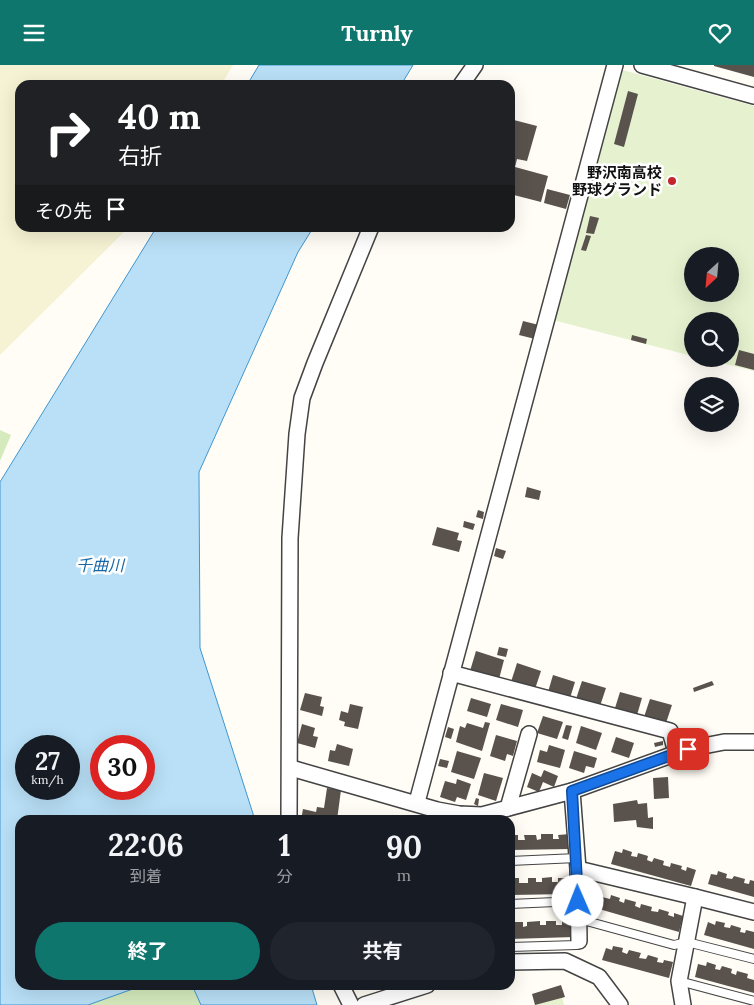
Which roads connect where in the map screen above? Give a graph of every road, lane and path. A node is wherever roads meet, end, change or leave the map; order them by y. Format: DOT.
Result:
graph roads {
  1 [pos="475,65"];
  2 [pos="615,65"];
  3 [pos="642,65"];
  4 [pos="464,80"];
  5 [pos="754,96"];
  6 [pos="369,232"];
  7 [pos="451,673"];
  8 [pos="528,734"];
  9 [pos="754,742"];
  10 [pos="676,752"];
  11 [pos="291,768"];
  12 [pos="572,791"];
  13 [pos="417,803"];
  14 [pos="508,807"];
  15 [pos="290,815"];
  16 [pos="467,815"];
  17 [pos="487,815"];
  18 [pos="515,861"];
  19 [pos="577,863"];
  20 [pos="695,897"];
  21 [pos="578,901"];
  22 [pos="515,904"];
  23 [pos="754,912"];
  24 [pos="579,919"];
  25 [pos="579,941"];
  26 [pos="687,942"];
  27 [pos="515,947"];
  28 [pos="754,959"];
  29 [pos="515,962"];
  30 [pos="679,981"];
  31 [pos="344,990"];
  32 [pos="411,990"];
  33 [pos="754,1001"];
  34 [pos="351,1005"];
  35 [pos="364,1005"];
  36 [pos="620,1005"];
  37 [pos="683,1005"];
  1 -- 4 [label="street"];
  2 -- 7 [label="street"];
  3 -- 5 [label="street"];
  6 -- 11 [label="street"];
  7 -- 10 [label="street"];
  7 -- 13 [label="street"];
  8 -- 14 [label="street"];
  9 -- 10 [label="street"];
  10 -- 12 [label="street"];
  11 -- 13 [label="street"];
  11 -- 15 [label="street"];
  12 -- 14 [label="street"];
  12 -- 19 [label="street"];
  13 -- 16 [label="street"];
  14 -- 17 [label="street"];
  18 -- 19 [label="lane"];
  19 -- 20 [label="street"];
  19 -- 21 [label="street"];
  20 -- 23 [label="street"];
  20 -- 26 [label="street"];
  21 -- 22 [label="lane"];
  21 -- 24 [label="street"];
  24 -- 25 [label="street"];
  24 -- 26 [label="lane"];
  25 -- 27 [label="lane"];
  26 -- 28 [label="lane"];
  26 -- 30 [label="street"];
  29 -- 36 [label="street"];
  30 -- 33 [label="lane"];
  30 -- 37 [label="street"];
  31 -- 34 [label="street"];
  32 -- 35 [label="street"];
}
